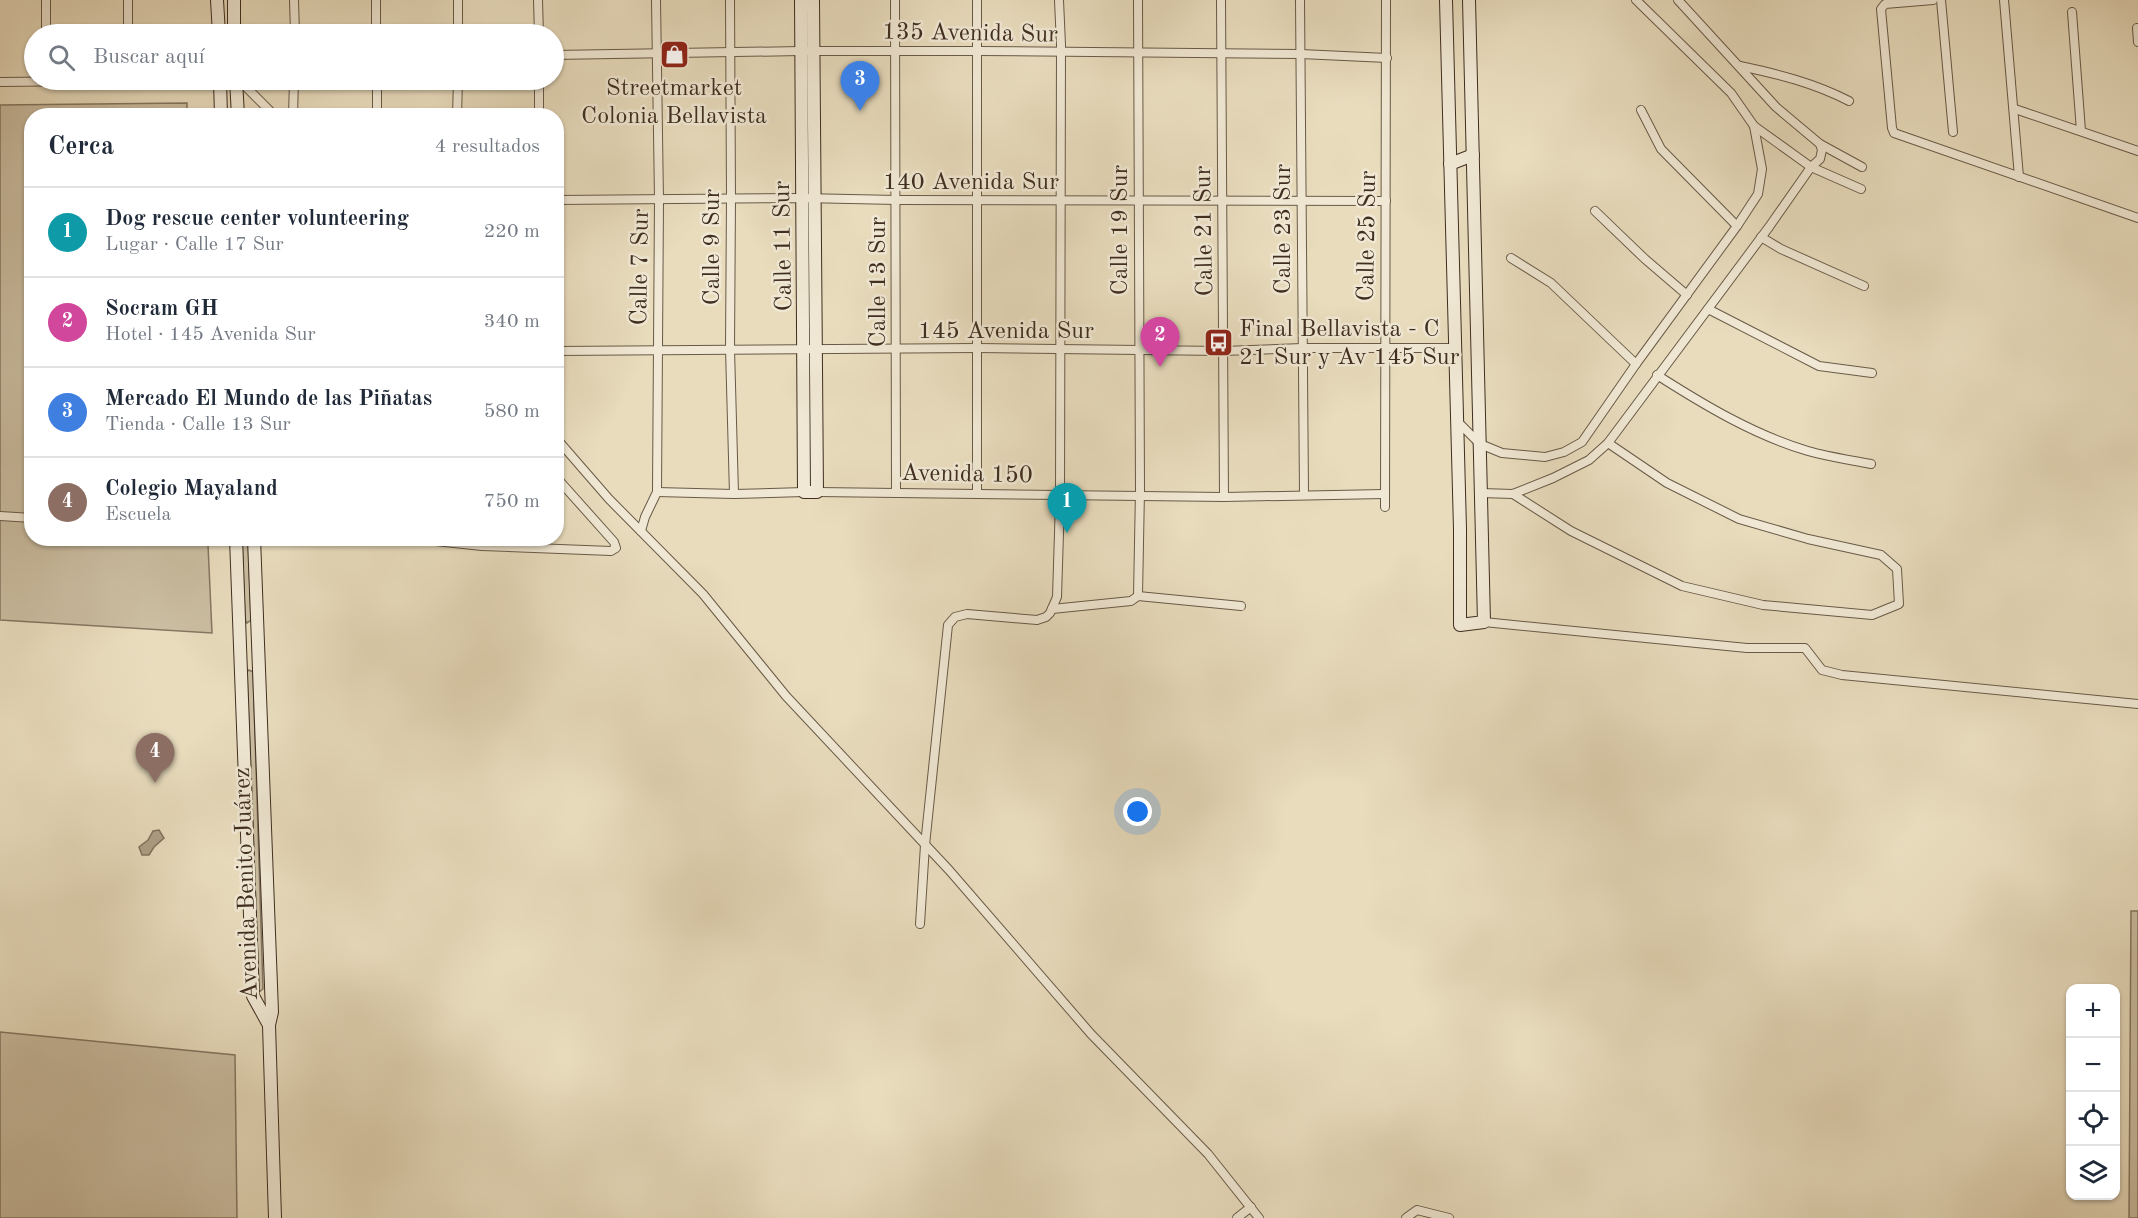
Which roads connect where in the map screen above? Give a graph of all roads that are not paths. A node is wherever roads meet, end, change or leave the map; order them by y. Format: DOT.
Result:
graph roads {
  1 [pos="46,0"];
  2 [pos="128,0"];
  3 [pos="217,0"];
  4 [pos="234,0"];
  5 [pos="294,0"];
  6 [pos="376,0"];
  7 [pos="458,0"];
  8 [pos="538,0"];
  9 [pos="656,0"];
  10 [pos="730,0"];
  11 [pos="801,0"];
  12 [pos="813,0"];
  13 [pos="895,0"];
  14 [pos="977,0"];
  15 [pos="1059,0"];
  16 [pos="1138,0"];
  17 [pos="1221,0"];
  18 [pos="1300,0"];
  19 [pos="1386,0"];
  20 [pos="1446,0"];
  21 [pos="1468,0"];
  22 [pos="1636,0"];
  23 [pos="1678,0"];
  24 [pos="1933,0"];
  25 [pos="1941,0"];
  26 [pos="2004,0"];
  27 [pos="2072,12"];
  28 [pos="46,24"];
  29 [pos="128,24"];
  30 [pos="218,24"];
  31 [pos="234,24"];
  32 [pos="295,24"];
  33 [pos="376,24"];
  34 [pos="458,24"];
  35 [pos="538,24"];
  36 [pos="2137,28"];
  37 [pos="2138,42"];
  38 [pos="807,51"];
  39 [pos="897,51"];
  40 [pos="978,51"];
  41 [pos="1060,52"];
  42 [pos="731,53"];
  43 [pos="657,54"];
  44 [pos="1139,54"];
  45 [pos="1221,54"];
  46 [pos="1301,54"];
  47 [pos="564,55"];
  48 [pos="1387,58"];
  49 [pos="1739,66"];
  50 [pos="24,81"];
  51 [pos="0,82"];
  52 [pos="220,90"];
  53 [pos="238,90"];
  54 [pos="248,90"];
  55 [pos="294,90"];
  56 [pos="377,90"];
  57 [pos="458,90"];
  58 [pos="539,90"];
  59 [pos="1849,100"];
  60 [pos="221,108"];
  61 [pos="237,108"];
  62 [pos="266,108"];
  63 [pos="293,108"];
  64 [pos="377,108"];
  65 [pos="457,108"];
  66 [pos="538,108"];
  67 [pos="2015,109"];
  68 [pos="1641,110"];
  69 [pos="1754,126"];
  70 [pos="2081,131"];
  71 [pos="1953,132"];
  72 [pos="1820,144"];
  73 [pos="2138,151"];
  74 [pos="1473,155"];
  75 [pos="1450,164"];
  76 [pos="1811,167"];
  77 [pos="1862,167"];
  78 [pos="2019,177"];
  79 [pos="1861,189"];
  80 [pos="731,198"];
  81 [pos="802,198"];
  82 [pos="815,198"];
  83 [pos="564,200"];
  84 [pos="659,200"];
  85 [pos="897,200"];
  86 [pos="978,200"];
  87 [pos="1060,201"];
  88 [pos="1138,201"];
  89 [pos="1222,201"];
  90 [pos="1386,201"];
  91 [pos="1303,202"];
  92 [pos="1594,211"];
  93 [pos="2138,218"];
  94 [pos="1737,226"];
  95 [pos="1761,237"];
  96 [pos="1511,258"];
  97 [pos="1864,286"];
  98 [pos="1687,295"];
  99 [pos="1708,309"];
  100 [pos="809,348"];
  101 [pos="977,348"];
  102 [pos="1302,348"];
  103 [pos="1455,348"];
  104 [pos="730,349"];
  105 [pos="897,349"];
  106 [pos="1060,349"];
  107 [pos="1384,349"];
  108 [pos="564,351"];
  109 [pos="657,351"];
  110 [pos="1139,351"];
  111 [pos="1223,351"];
  112 [pos="1636,364"];
  113 [pos="1872,374"];
  114 [pos="1658,375"];
  115 [pos="1457,421"];
  116 [pos="1608,443"];
  117 [pos="1480,444"];
  118 [pos="564,447"];
  119 [pos="1871,464"];
  120 [pos="564,486"];
  121 [pos="657,492"];
  122 [pos="804,492"];
  123 [pos="818,492"];
  124 [pos="896,493"];
  125 [pos="1480,493"];
  126 [pos="734,494"];
  127 [pos="977,494"];
  128 [pos="1304,494"];
  129 [pos="1384,494"];
  130 [pos="1513,494"];
  131 [pos="1060,496"];
  132 [pos="1140,496"];
  133 [pos="1224,497"];
  134 [pos="1385,507"];
  135 [pos="0,516"];
  136 [pos="24,518"];
  137 [pos="641,531"];
  138 [pos="236,546"];
  139 [pos="254,546"];
  140 [pos="539,546"];
  141 [pos="1138,596"];
  142 [pos="1241,606"];
  143 [pos="1052,609"];
  144 [pos="1484,622"];
  145 [pos="2138,704"];
  146 [pos="926,845"];
  147 [pos="920,924"];
  148 [pos="268,1024"];
  149 [pos="1251,1207"];
  150 [pos="275,1218"];
  151 [pos="1237,1218"];
  152 [pos="1259,1218"];
  153 [pos="1406,1218"];
  154 [pos="1449,1218"];
  1 -- 28 [label="street"];
  2 -- 29 [label="street"];
  3 -- 30 [label="main road"];
  4 -- 31 [label="main road"];
  5 -- 32 [label="street"];
  6 -- 33 [label="street"];
  7 -- 34 [label="street"];
  8 -- 35 [label="street"];
  9 -- 43 [label="street, Calle 7 Sur"];
  10 -- 42 [label="street, Calle 9 Sur"];
  11 -- 38 [label="main road, Calle 11 Sur"];
  12 -- 38 [label="main road, Calle 11 Sur"];
  13 -- 39 [label="street, Calle 13 Sur"];
  14 -- 40 [label="street"];
  15 -- 41 [label="street"];
  16 -- 44 [label="street, Calle 19 Sur"];
  17 -- 45 [label="street, Calle 21 Sur"];
  18 -- 46 [label="street, Calle 23 Sur"];
  19 -- 48 [label="street, Calle 25 Sur"];
  20 -- 75 [label="main road"];
  21 -- 74 [label="main road"];
  22 -- 69 [label="street"];
  23 -- 49 [label="street"];
  24 -- 78 [label="street"];
  25 -- 71 [label="street"];
  26 -- 67 [label="street"];
  27 -- 70 [label="street"];
  36 -- 37 [label="street"];
  38 -- 39 [label="street, 135 Avenida Sur"];
  38 -- 42 [label="street, 135 Avenida Sur"];
  38 -- 81 [label="main road, Calle 11 Sur"];
  38 -- 82 [label="main road, Calle 11 Sur"];
  39 -- 40 [label="street, 135 Avenida Sur"];
  39 -- 85 [label="street, Calle 13 Sur"];
  40 -- 41 [label="street, 135 Avenida Sur"];
  40 -- 86 [label="street"];
  41 -- 44 [label="street, 135 Avenida Sur"];
  41 -- 87 [label="street"];
  42 -- 43 [label="street, 135 Avenida Sur"];
  42 -- 80 [label="street, Calle 9 Sur"];
  43 -- 47 [label="street, 135 Avenida Sur"];
  43 -- 84 [label="street, Calle 7 Sur"];
  44 -- 45 [label="street, 135 Avenida Sur"];
  44 -- 88 [label="street, Calle 19 Sur"];
  45 -- 46 [label="street, 135 Avenida Sur"];
  45 -- 89 [label="street, Calle 21 Sur"];
  46 -- 48 [label="street, 135 Avenida Sur"];
  46 -- 91 [label="street, Calle 23 Sur"];
  48 -- 90 [label="street, Calle 25 Sur"];
  49 -- 59 [label="street"];
  49 -- 72 [label="street"];
  50 -- 51 [label="street"];
  52 -- 60 [label="main road"];
  53 -- 61 [label="main road"];
  54 -- 62 [label="street"];
  55 -- 63 [label="street"];
  56 -- 64 [label="street"];
  57 -- 65 [label="street"];
  58 -- 66 [label="street"];
  67 -- 70 [label="street"];
  67 -- 78 [label="street"];
  68 -- 94 [label="street"];
  69 -- 76 [label="street"];
  69 -- 94 [label="street"];
  70 -- 73 [label="street"];
  72 -- 76 [label="street"];
  72 -- 77 [label="street"];
  74 -- 75 [label="main road"];
  74 -- 117 [label="main road"];
  75 -- 103 [label="main road"];
  76 -- 79 [label="street"];
  76 -- 95 [label="street"];
  78 -- 93 [label="street"];
  80 -- 81 [label="street, 140 Avenida Sur"];
  80 -- 84 [label="street, 140 Avenida Sur"];
  80 -- 104 [label="street, Calle 9 Sur"];
  81 -- 82 [label="street, 140 Avenida Sur"];
  81 -- 100 [label="main road, Calle 11 Sur"];
  82 -- 85 [label="street, 140 Avenida Sur"];
  82 -- 100 [label="main road, Calle 11 Sur"];
  83 -- 84 [label="street, 140 Avenida Sur"];
  84 -- 109 [label="street, Calle 7 Sur"];
  85 -- 86 [label="street, 140 Avenida Sur"];
  85 -- 105 [label="street, Calle 13 Sur"];
  86 -- 87 [label="street, 140 Avenida Sur"];
  86 -- 101 [label="street"];
  87 -- 88 [label="street, 140 Avenida Sur"];
  87 -- 106 [label="street"];
  88 -- 89 [label="street, 140 Avenida Sur"];
  88 -- 110 [label="street, Calle 19 Sur"];
  89 -- 91 [label="street, 140 Avenida Sur"];
  89 -- 111 [label="street, Calle 21 Sur"];
  90 -- 91 [label="street, 140 Avenida Sur"];
  90 -- 107 [label="street, Calle 25 Sur"];
  91 -- 102 [label="street, Calle 23 Sur"];
  92 -- 98 [label="street"];
  94 -- 98 [label="street"];
  95 -- 97 [label="street"];
  95 -- 99 [label="street"];
  96 -- 112 [label="street"];
  98 -- 112 [label="street"];
  99 -- 113 [label="street"];
  99 -- 114 [label="street"];
  100 -- 104 [label="street, 145 Avenida Sur"];
  100 -- 105 [label="street, 145 Avenida Sur"];
  100 -- 122 [label="main road, Calle 11 Sur"];
  100 -- 123 [label="main road, Calle 11 Sur"];
  101 -- 105 [label="street, 145 Avenida Sur"];
  101 -- 106 [label="street, 145 Avenida Sur"];
  101 -- 127 [label="street"];
  102 -- 107 [label="street, 145 Avenida Sur"];
  102 -- 111 [label="street, 145 Avenida Sur"];
  102 -- 128 [label="street, Calle 23 Sur"];
  103 -- 107 [label="street, 145 Avenida Sur"];
  103 -- 115 [label="main road"];
  104 -- 109 [label="street, 145 Avenida Sur"];
  104 -- 126 [label="street, Calle 9 Sur"];
  105 -- 124 [label="street, Calle 13 Sur"];
  106 -- 110 [label="street, 145 Avenida Sur"];
  106 -- 131 [label="street"];
  107 -- 129 [label="street, Calle 25 Sur"];
  108 -- 109 [label="street, 145 Avenida Sur"];
  109 -- 121 [label="street, Calle 7 Sur"];
  110 -- 111 [label="street, 145 Avenida Sur"];
  110 -- 132 [label="street, Calle 19 Sur"];
  111 -- 133 [label="street, Calle 21 Sur"];
  112 -- 117 [label="street"];
  114 -- 116 [label="street"];
  114 -- 119 [label="street"];
  115 -- 117 [label="street"];
  115 -- 144 [label="main road"];
  116 -- 130 [label="street"];
  116 -- 130 [label="street"];
  117 -- 125 [label="main road"];
  118 -- 137 [label="street"];
  120 -- 140 [label="street"];
  121 -- 126 [label="street, Avenida 150"];
  121 -- 137 [label="street, Calle 7 Sur"];
  122 -- 123 [label="main road, Avenida 150"];
  122 -- 126 [label="street, Avenida 150"];
  123 -- 124 [label="street, Avenida 150"];
  124 -- 127 [label="street, Avenida 150"];
  125 -- 130 [label="street"];
  125 -- 144 [label="main road"];
  127 -- 131 [label="street, Avenida 150"];
  128 -- 129 [label="street, Avenida 150"];
  128 -- 133 [label="street, Avenida 150"];
  129 -- 134 [label="street, Calle 25 Sur"];
  131 -- 132 [label="street, Avenida 150"];
  131 -- 143 [label="street"];
  132 -- 133 [label="street, Avenida 150"];
  132 -- 141 [label="street, Calle 19 Sur"];
  135 -- 136 [label="street"];
  137 -- 146 [label="street"];
  138 -- 148 [label="main road, Avenida Benito Juárez"];
  139 -- 148 [label="main road, Avenida Benito Juárez"];
  141 -- 142 [label="street"];
  141 -- 143 [label="street"];
  143 -- 146 [label="street"];
  144 -- 145 [label="street"];
  146 -- 147 [label="street"];
  146 -- 149 [label="street"];
  148 -- 150 [label="main road"];
  149 -- 151 [label="street"];
  149 -- 152 [label="street"];
  153 -- 154 [label="street"];
}
